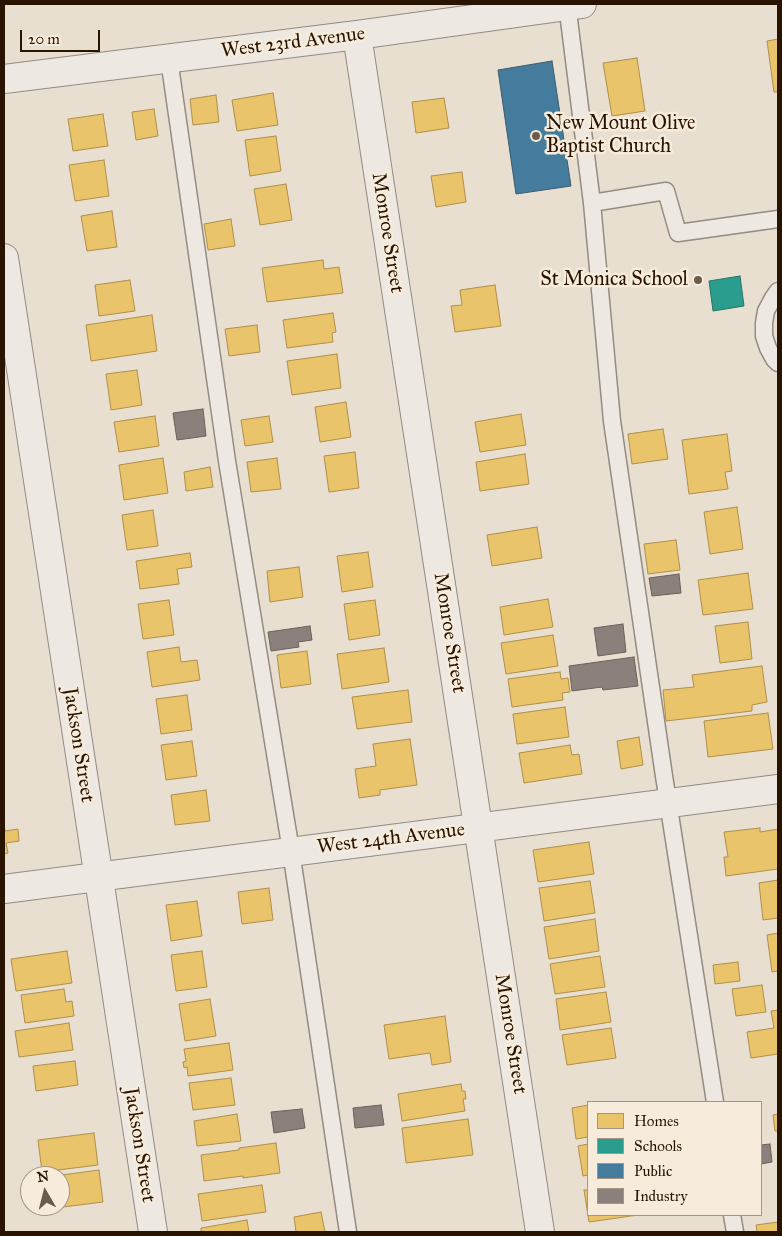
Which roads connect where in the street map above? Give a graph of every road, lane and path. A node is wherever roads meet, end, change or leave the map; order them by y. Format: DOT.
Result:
graph roads {
  1 [pos="572,4"];
  2 [pos="357,35"];
  3 [pos="169,59"];
  4 [pos="4,79"];
  5 [pos="592,203"];
  6 [pos="778,219"];
  7 [pos="4,258"];
  8 [pos="778,291"];
  9 [pos="778,363"];
  10 [pos="778,789"];
  11 [pos="668,803"];
  12 [pos="479,827"];
  13 [pos="291,852"];
  14 [pos="98,877"];
  15 [pos="4,889"];
  16 [pos="715,1101"];
  17 [pos="732,1216"];
  18 [pos="153,1232"];
  19 [pos="348,1232"];
  20 [pos="540,1232"];
  21 [pos="735,1232"];
  1 -- 2 [label="street, West 23rd Avenue"];
  1 -- 5 [label="lane"];
  2 -- 3 [label="street, West 23rd Avenue"];
  2 -- 12 [label="street, Monroe Street"];
  3 -- 4 [label="street, West 23rd Avenue"];
  3 -- 13 [label="lane"];
  5 -- 6 [label="lane"];
  5 -- 11 [label="lane"];
  7 -- 14 [label="street, Jackson Street"];
  8 -- 9 [label="lane"];
  10 -- 11 [label="street, West 24th Avenue"];
  11 -- 12 [label="street, West 24th Avenue"];
  11 -- 16 [label="lane"];
  12 -- 13 [label="street, West 24th Avenue"];
  12 -- 20 [label="street, Monroe Street"];
  13 -- 14 [label="street, West 24th Avenue"];
  13 -- 19 [label="lane"];
  14 -- 15 [label="street, West 24th Avenue"];
  14 -- 18 [label="street, Jackson Street"];
  17 -- 21 [label="lane"];
}
